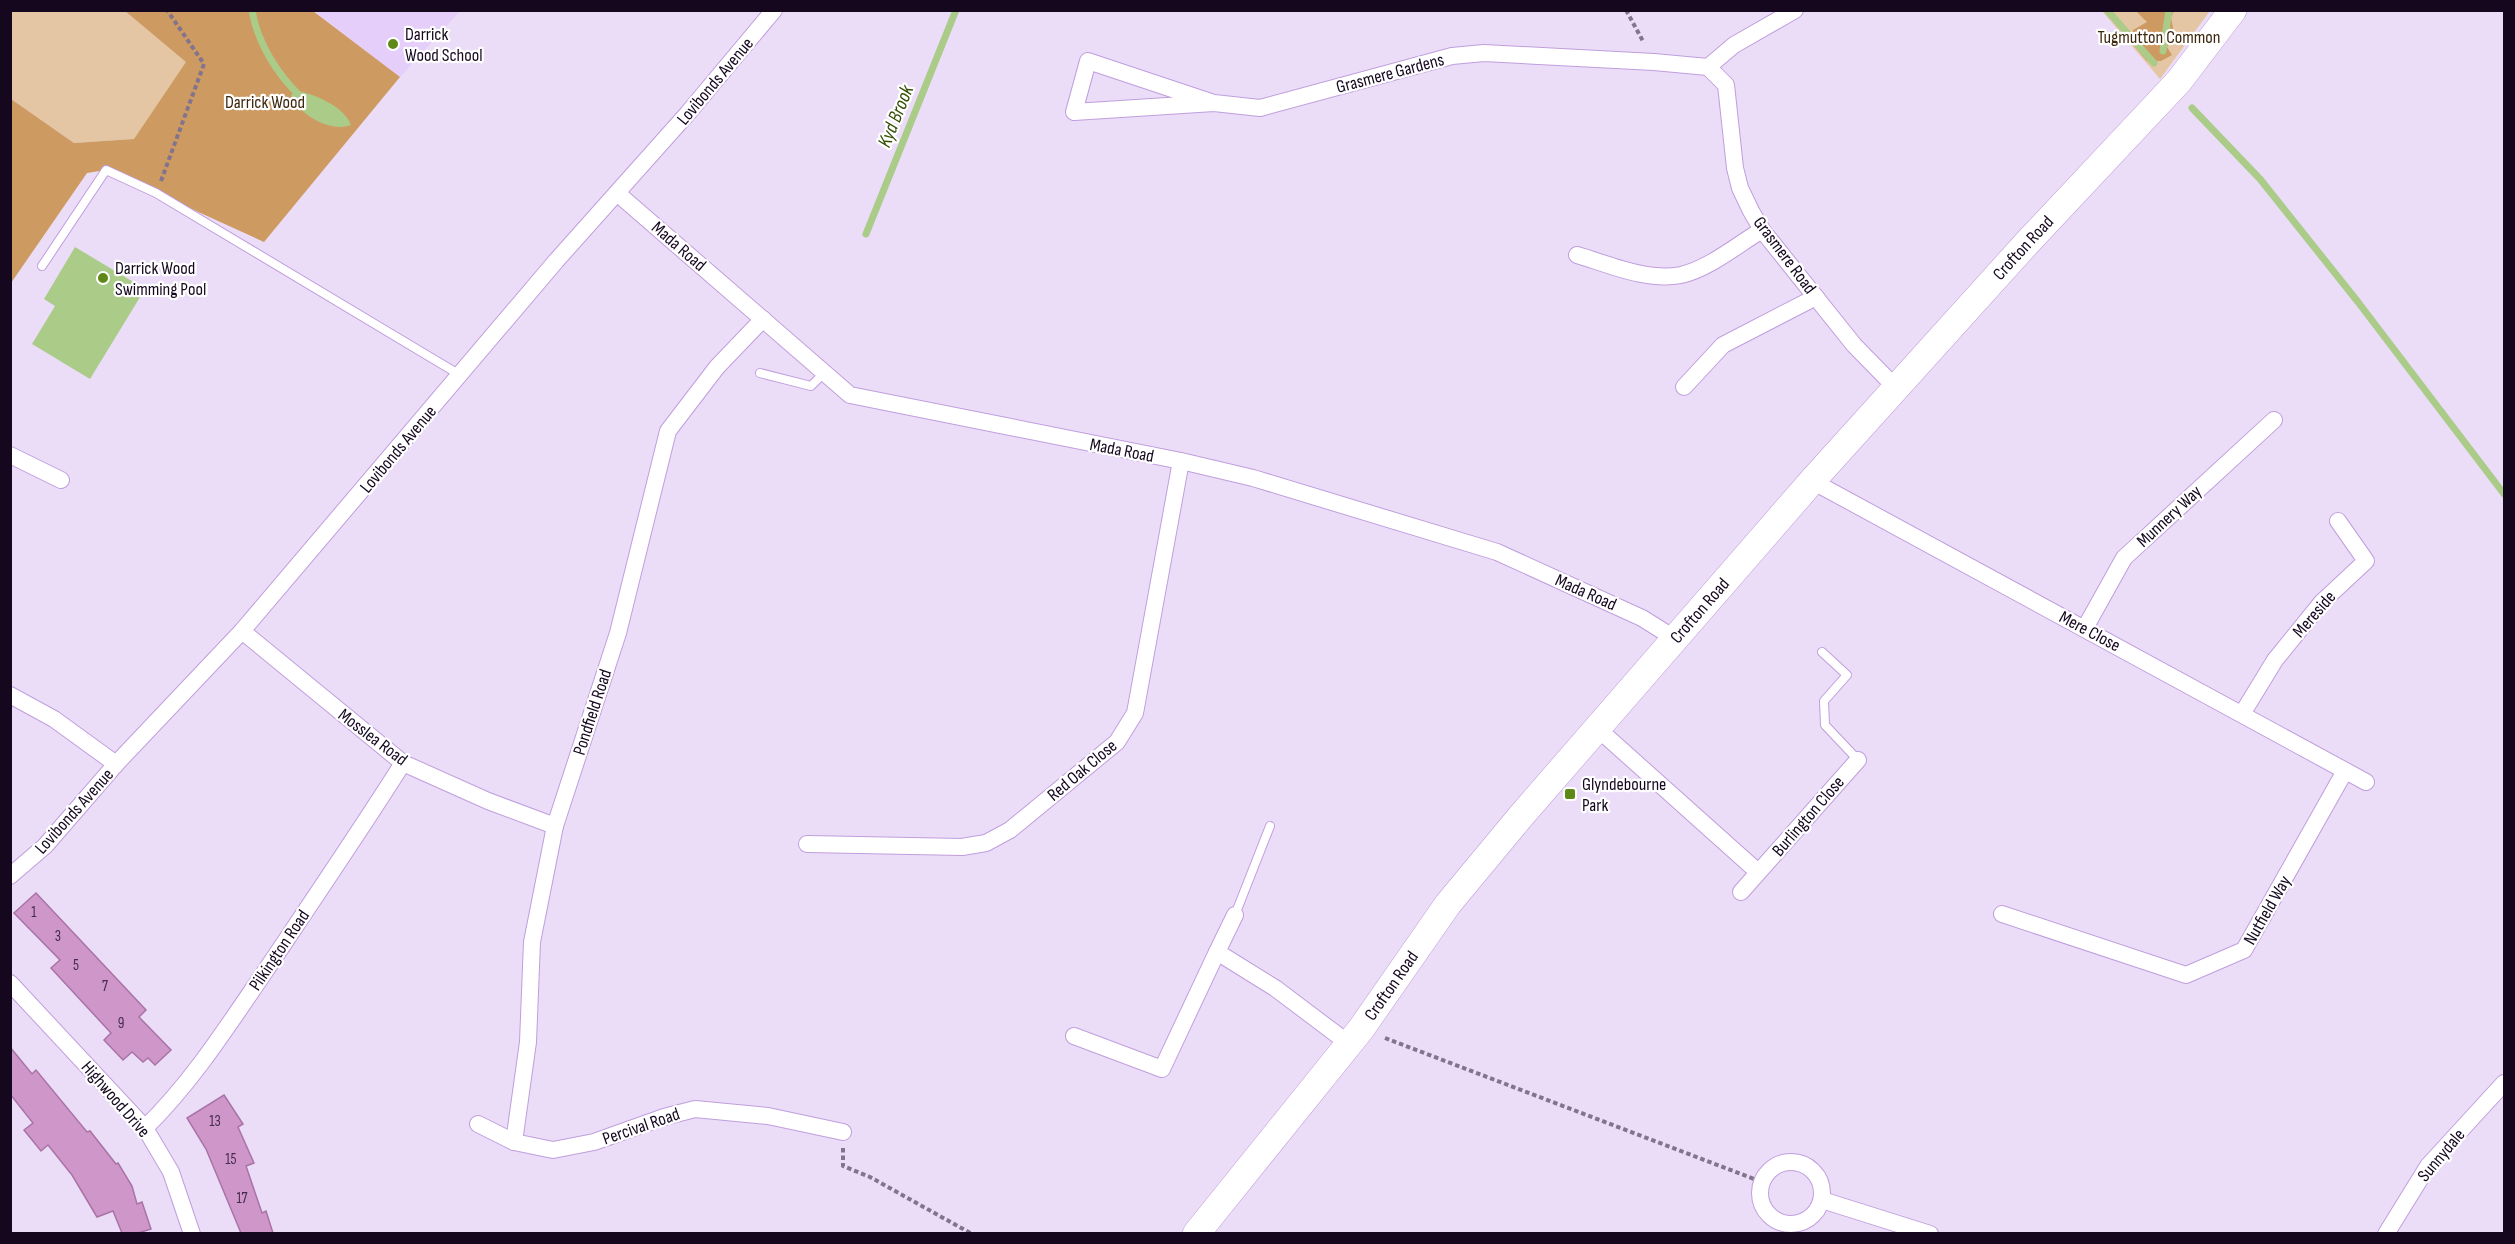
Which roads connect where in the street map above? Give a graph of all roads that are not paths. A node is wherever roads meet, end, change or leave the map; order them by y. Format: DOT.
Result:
graph roads {
  1 [pos="1795,10"];
  2 [pos="2233,10"];
  3 [pos="771,12"];
  4 [pos="1708,68"];
  5 [pos="1214,103"];
  6 [pos="617,193"];
  7 [pos="1762,230"];
  8 [pos="1577,255"];
  9 [pos="42,266"];
  10 [pos="1816,297"];
  11 [pos="763,319"];
  12 [pos="760,373"];
  13 [pos="824,373"];
  14 [pos="461,376"];
  15 [pos="1684,387"];
  16 [pos="1897,389"];
  17 [pos="2274,420"];
  18 [pos="10,455"];
  19 [pos="1181,461"];
  20 [pos="61,480"];
  21 [pos="1812,481"];
  22 [pos="2338,521"];
  23 [pos="2085,628"];
  24 [pos="242,631"];
  25 [pos="1674,638"];
  26 [pos="1822,652"];
  27 [pos="10,695"];
  28 [pos="2242,714"];
  29 [pos="1597,728"];
  30 [pos="1858,760"];
  31 [pos="403,763"];
  32 [pos="116,764"];
  33 [pos="2345,771"];
  34 [pos="2366,782"];
  35 [pos="555,826"];
  36 [pos="1270,826"];
  37 [pos="807,844"];
  38 [pos="1758,872"];
  39 [pos="10,876"];
  40 [pos="1741,892"];
  41 [pos="2002,914"];
  42 [pos="1235,915"];
  43 [pos="1217,952"];
  44 [pos="10,983"];
  45 [pos="1074,1036"];
  46 [pos="1355,1036"];
  47 [pos="2505,1083"];
  48 [pos="478,1124"];
  49 [pos="145,1128"];
  50 [pos="843,1132"];
  51 [pos="514,1142"];
  52 [pos="1821,1200"];
  53 [pos="192,1233"];
  54 [pos="1196,1233"];
  55 [pos="1930,1233"];
  56 [pos="2386,1233"];
  1 -- 4 [label="street"];
  2 -- 16 [label="main road, Crofton Road"];
  3 -- 6 [label="street, Lovibonds Avenue"];
  4 -- 5 [label="street, Grasmere Gardens"];
  4 -- 7 [label="street, Grasmere Road"];
  5 -- 5 [label="street, Grasmere Gardens"];
  6 -- 11 [label="street, Mada Road"];
  6 -- 14 [label="street, Lovibonds Avenue"];
  7 -- 8 [label="street"];
  7 -- 10 [label="street, Grasmere Road"];
  9 -- 14 [label="lane"];
  10 -- 15 [label="street"];
  10 -- 16 [label="street, Grasmere Road"];
  11 -- 13 [label="street, Mada Road"];
  11 -- 35 [label="street, Pondfield Road"];
  12 -- 13 [label="lane"];
  13 -- 19 [label="street, Mada Road"];
  14 -- 24 [label="street, Lovibonds Avenue"];
  16 -- 21 [label="main road, Crofton Road"];
  17 -- 23 [label="street, Munnery Way"];
  18 -- 20 [label="street"];
  19 -- 25 [label="street, Mada Road"];
  19 -- 37 [label="street, Red Oak Close"];
  21 -- 23 [label="street, Mere Close"];
  21 -- 25 [label="main road, Crofton Road"];
  22 -- 28 [label="street, Mereside"];
  23 -- 28 [label="street, Mere Close"];
  24 -- 31 [label="street, Mosslea Road"];
  24 -- 32 [label="street, Lovibonds Avenue"];
  25 -- 29 [label="main road, Crofton Road"];
  26 -- 30 [label="lane"];
  27 -- 32 [label="street"];
  28 -- 33 [label="street, Mere Close"];
  29 -- 38 [label="street, Burlington Close"];
  29 -- 46 [label="main road, Crofton Road"];
  30 -- 38 [label="street, Burlington Close"];
  31 -- 35 [label="street, Mosslea Road"];
  31 -- 49 [label="street, Pilkington Road"];
  32 -- 39 [label="street, Lovibonds Avenue"];
  33 -- 34 [label="street, Mere Close"];
  33 -- 41 [label="street, Nutfield Way"];
  35 -- 51 [label="street, Pondfield Road"];
  36 -- 42 [label="lane"];
  38 -- 40 [label="street, Burlington Close"];
  42 -- 43 [label="street"];
  43 -- 45 [label="street"];
  43 -- 46 [label="street"];
  44 -- 49 [label="street, Highwood Drive"];
  46 -- 54 [label="main road, Crofton Road"];
  47 -- 56 [label="street, Sunnydale"];
  48 -- 51 [label="street, Percival Road"];
  49 -- 53 [label="street, Highwood Drive"];
  50 -- 51 [label="street, Percival Road"];
  52 -- 52 [label="street"];
  52 -- 55 [label="street"];
}
